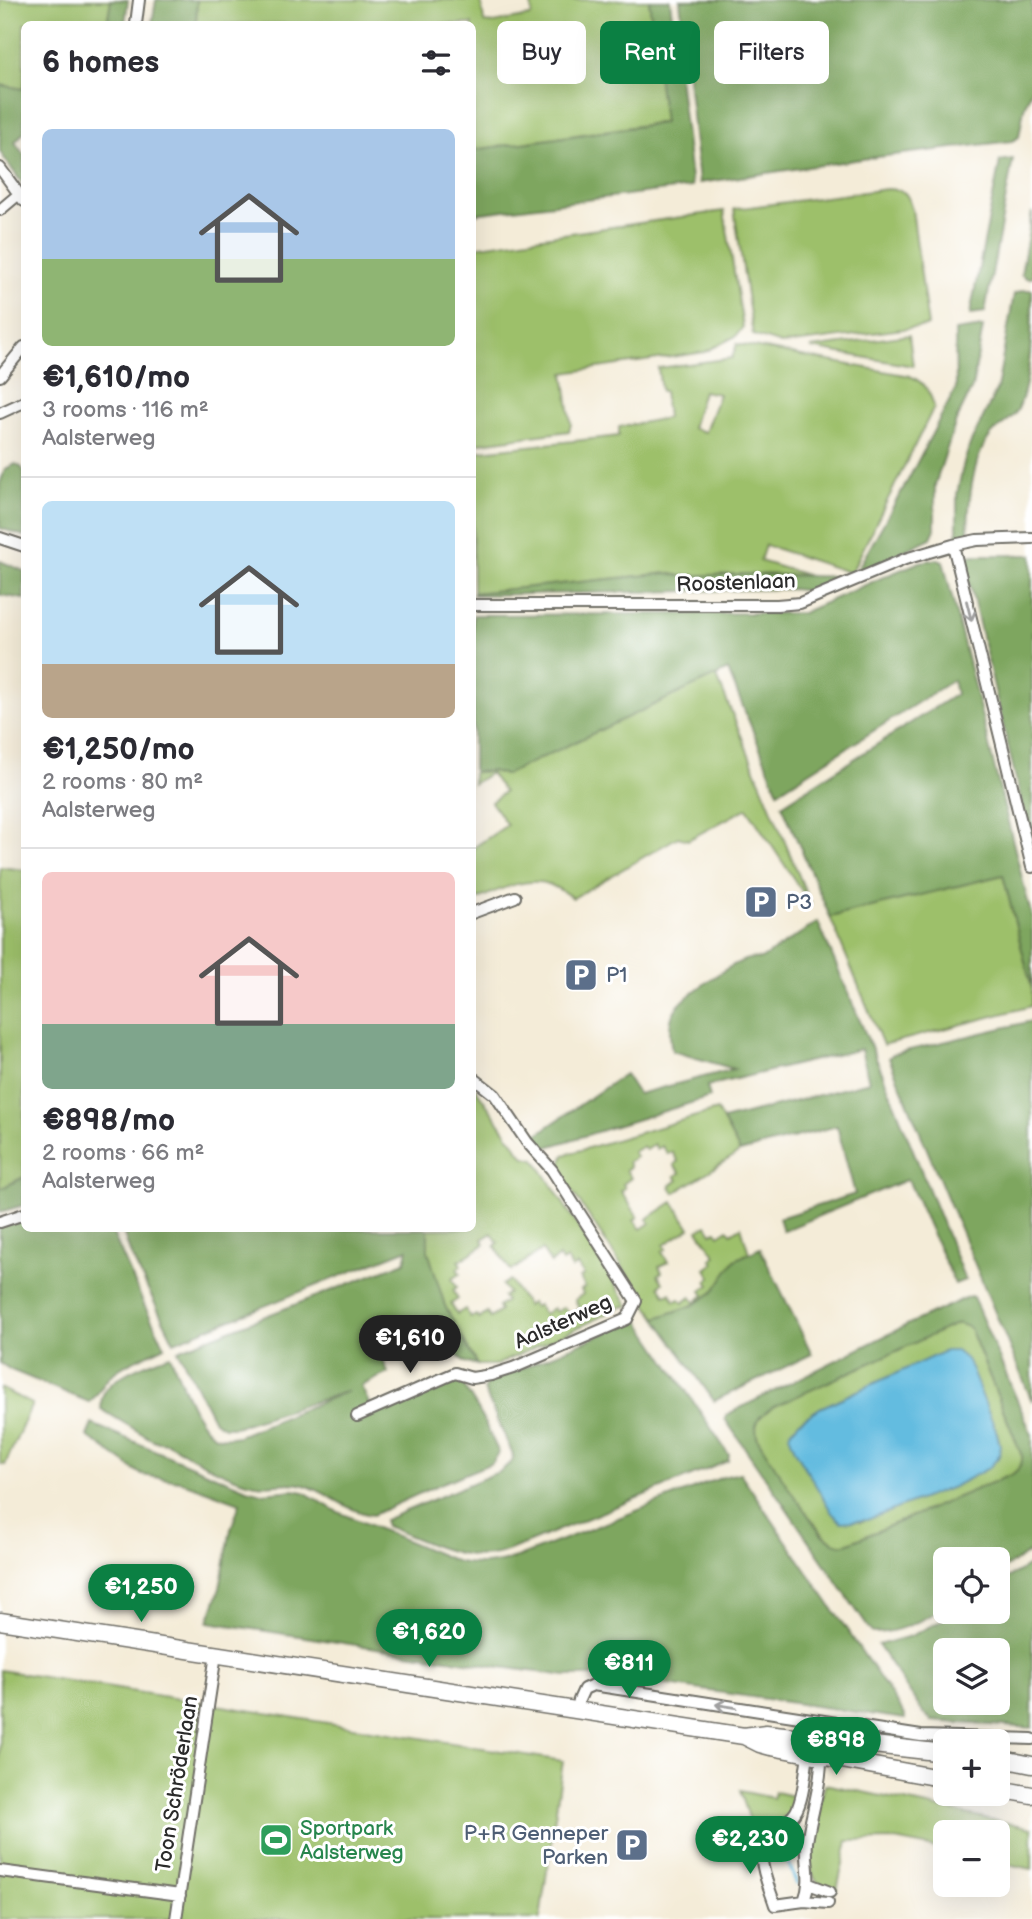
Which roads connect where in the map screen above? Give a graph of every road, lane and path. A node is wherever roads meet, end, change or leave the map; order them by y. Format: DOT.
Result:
graph roads {
  1 [pos="139,0"];
  2 [pos="136,21"];
  3 [pos="0,168"];
  4 [pos="21,197"];
  5 [pos="21,198"];
  6 [pos="0,209"];
  7 [pos="21,351"];
  8 [pos="0,376"];
  9 [pos="21,403"];
  10 [pos="0,413"];
  11 [pos="0,538"];
  12 [pos="1032,538"];
  13 [pos="21,545"];
  14 [pos="953,545"];
  15 [pos="476,605"];
  16 [pos="1032,867"];
  17 [pos="515,897"];
  18 [pos="476,912"];
  19 [pos="476,1080"];
  20 [pos="21,1215"];
  21 [pos="0,1222"];
  22 [pos="357,1416"];
  23 [pos="0,1621"];
  24 [pos="216,1654"];
  25 [pos="577,1710"];
  26 [pos="744,1736"];
  27 [pos="921,1736"];
  28 [pos="1032,1739"];
  29 [pos="820,1741"];
  30 [pos="933,1745"];
  31 [pos="933,1751"];
  32 [pos="815,1756"];
  33 [pos="1010,1760"];
  34 [pos="1032,1765"];
  35 [pos="933,1777"];
  36 [pos="1010,1791"];
  37 [pos="1032,1795"];
  38 [pos="771,1832"];
  39 [pos="807,1844"];
  40 [pos="0,1871"];
  41 [pos="809,1884"];
  42 [pos="180,1895"];
  43 [pos="804,1901"];
  44 [pos="176,1919"];
  1 -- 2 [label="street"];
  3 -- 4 [label="street"];
  5 -- 6 [label="street"];
  7 -- 8 [label="street"];
  9 -- 10 [label="street"];
  11 -- 13 [label="street"];
  12 -- 14 [label="street, Roostenlaan"];
  14 -- 15 [label="street, Roostenlaan"];
  14 -- 16 [label="street, one-way"];
  17 -- 18 [label="street"];
  19 -- 22 [label="street, Aalsterweg"];
  20 -- 21 [label="street"];
  23 -- 24 [label="main road"];
  24 -- 25 [label="main road"];
  24 -- 42 [label="street, Toon Schröderlaan"];
  25 -- 26 [label="main road"];
  27 -- 25 [label="street, one-way"];
  26 -- 29 [label="main road"];
  26 -- 32 [label="main road"];
  27 -- 28 [label="street"];
  27 -- 30 [label="street"];
  29 -- 31 [label="main road"];
  29 -- 32 [label="street"];
  32 -- 35 [label="main road"];
  32 -- 38 [label="street"];
  32 -- 39 [label="street"];
  33 -- 34 [label="main road"];
  36 -- 37 [label="main road"];
  38 -- 39 [label="street"];
  38 -- 43 [label="street"];
  39 -- 41 [label="street"];
  40 -- 42 [label="street"];
  41 -- 43 [label="street"];
  41 -- 43 [label="street"];
  42 -- 44 [label="street, Toon Schröderlaan"];
}
